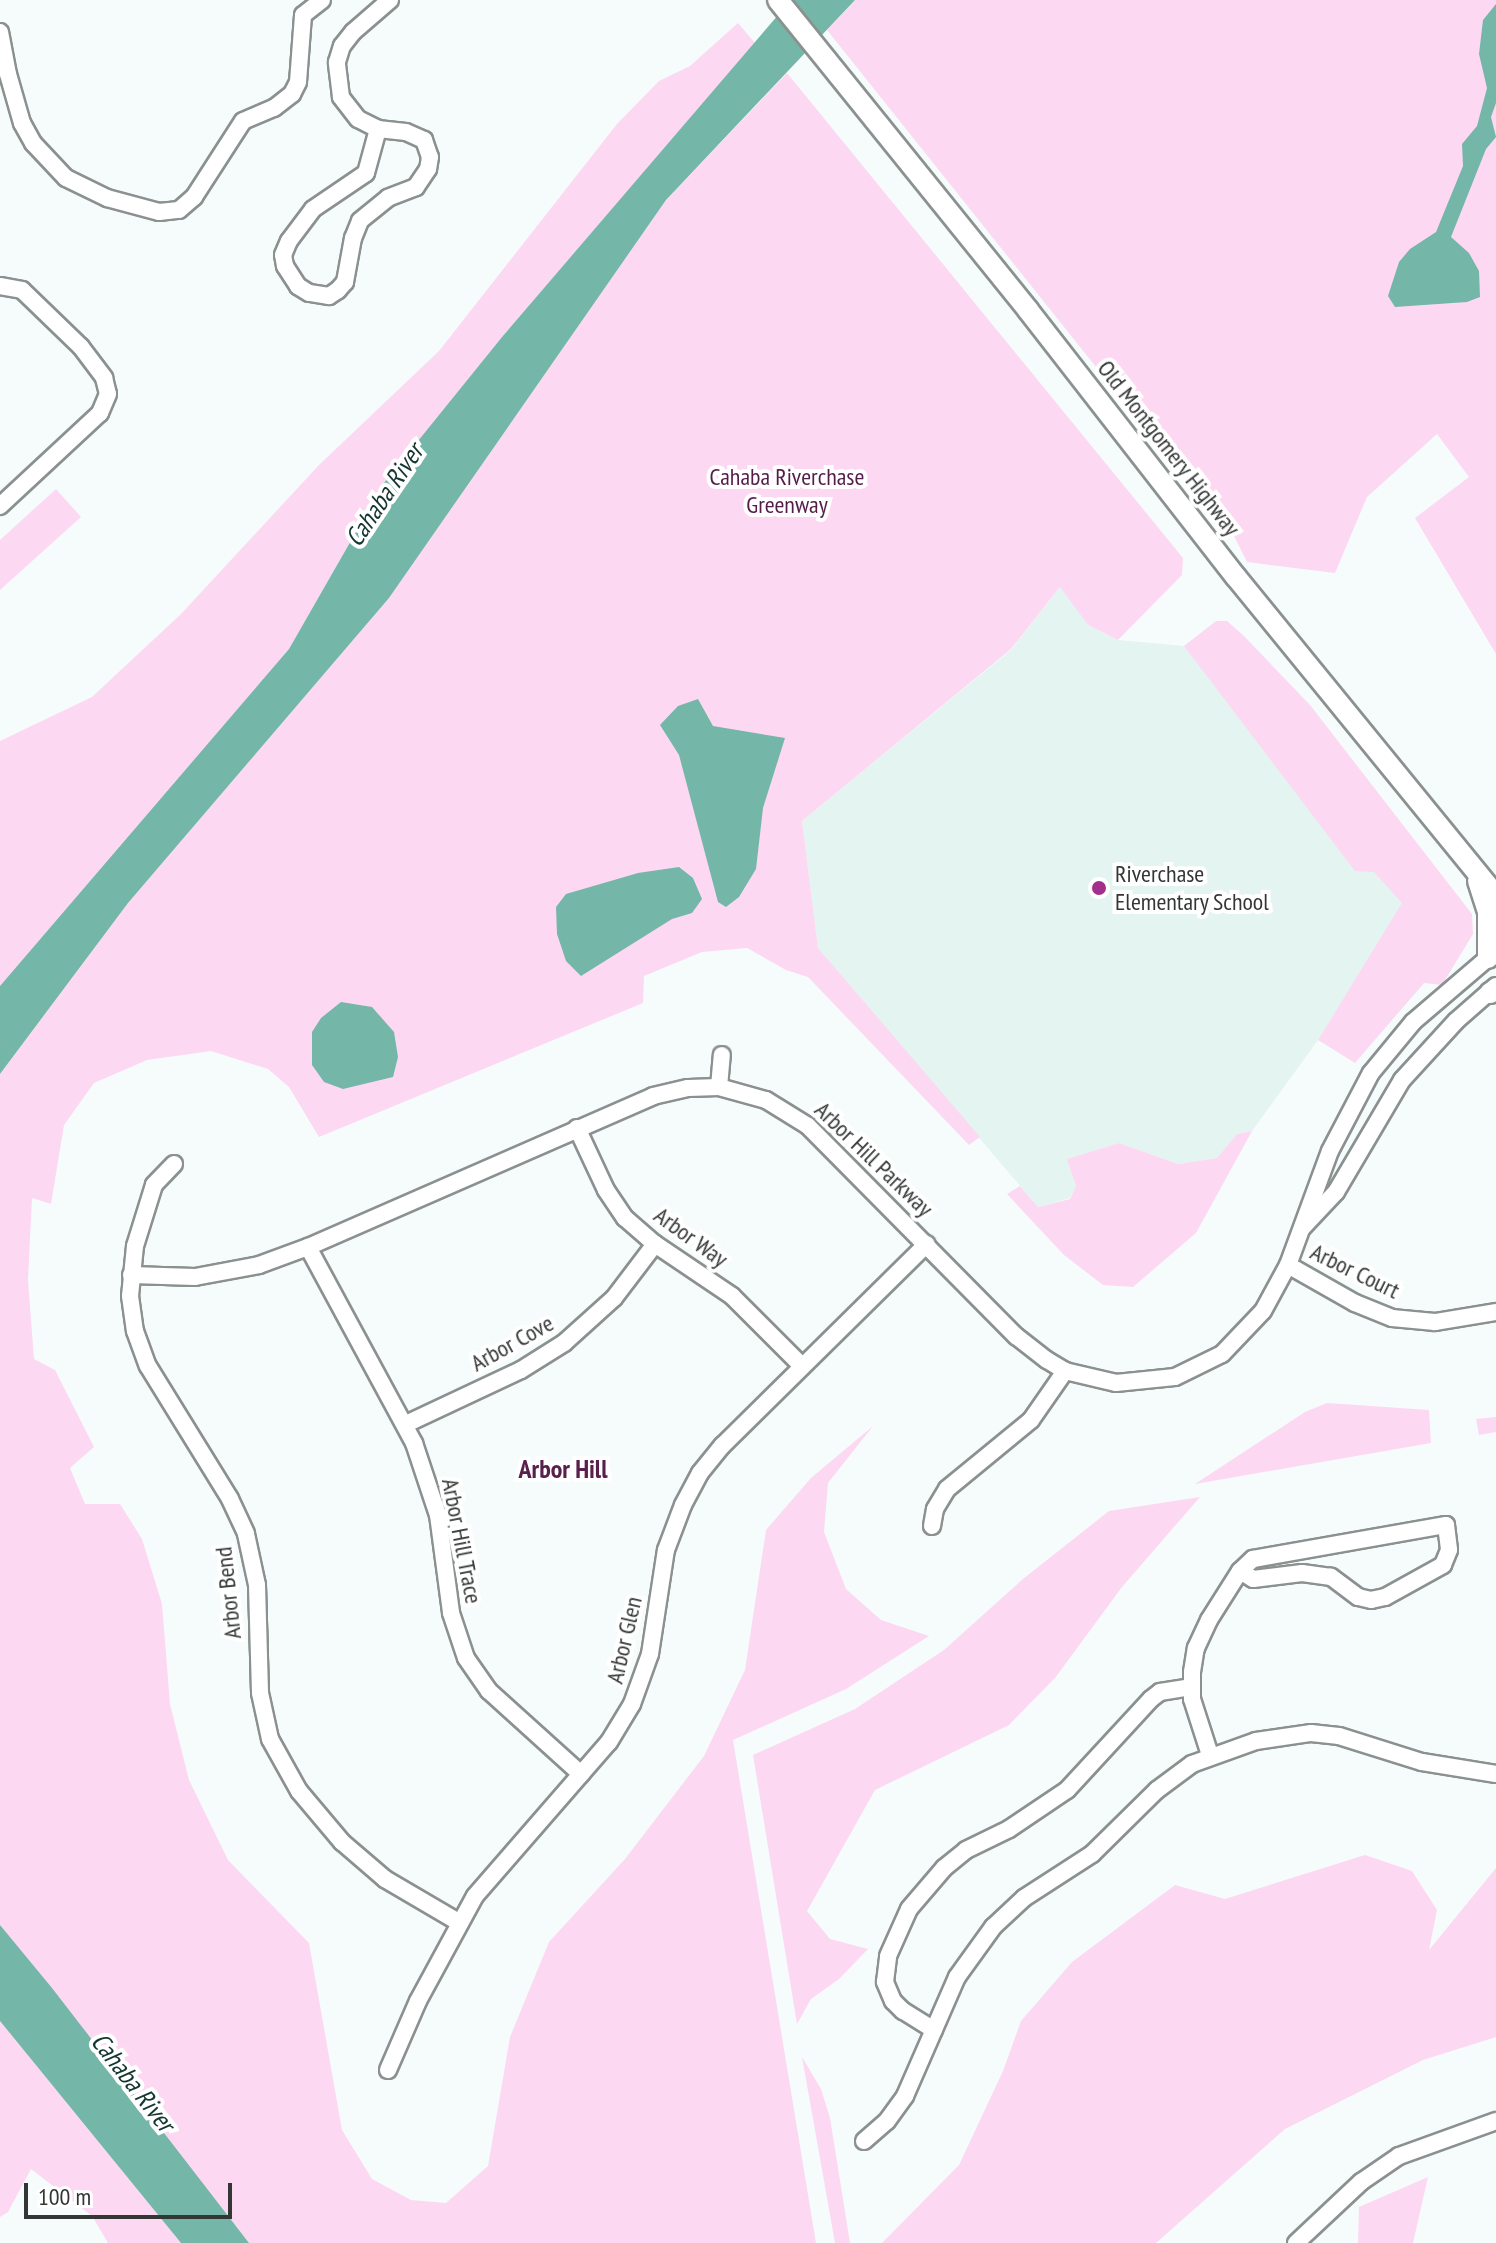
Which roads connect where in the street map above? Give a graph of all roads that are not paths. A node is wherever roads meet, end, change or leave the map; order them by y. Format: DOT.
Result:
graph roads {
  1 [pos="322,0"];
  2 [pos="390,0"];
  3 [pos="778,0"];
  4 [pos="0,32"];
  5 [pos="378,129"];
  6 [pos="0,286"];
  7 [pos="0,506"];
  8 [pos="1472,866"];
  9 [pos="1496,896"];
  10 [pos="1492,957"];
  11 [pos="1494,989"];
  12 [pos="722,1055"];
  13 [pos="719,1087"];
  14 [pos="577,1128"];
  15 [pos="174,1164"];
  16 [pos="1302,1229"];
  17 [pos="655,1244"];
  18 [pos="927,1244"];
  19 [pos="308,1247"];
  20 [pos="1288,1265"];
  21 [pos="131,1275"];
  22 [pos="1496,1312"];
  23 [pos="802,1366"];
  24 [pos="1065,1371"];
  25 [pos="406,1424"];
  26 [pos="932,1526"];
  27 [pos="1240,1571"];
  28 [pos="1191,1687"];
  29 [pos="1210,1755"];
  30 [pos="581,1774"];
  31 [pos="1496,1774"];
  32 [pos="460,1923"];
  33 [pos="934,2030"];
  34 [pos="388,2070"];
  35 [pos="1496,2121"];
  36 [pos="864,2141"];
  37 [pos="1296,2243"];
  1 -- 4 [label="street"];
  2 -- 5 [label="street"];
  3 -- 8 [label="street, Old Montgomery Highway"];
  5 -- 5 [label="street"];
  6 -- 7 [label="street"];
  8 -- 9 [label="street, Old Montgomery Highway"];
  8 -- 10 [label="street"];
  10 -- 16 [label="street, Arbor Hill Parkway"];
  11 -- 16 [label="street, Arbor Hill Parkway"];
  12 -- 13 [label="street"];
  13 -- 14 [label="street, Arbor Hill Parkway"];
  13 -- 18 [label="street, Arbor Hill Parkway"];
  14 -- 17 [label="street, Arbor Way"];
  14 -- 19 [label="street, Arbor Hill Parkway"];
  15 -- 21 [label="street, Arbor Bend"];
  16 -- 20 [label="street, Arbor Hill Parkway"];
  17 -- 23 [label="street, Arbor Way"];
  17 -- 25 [label="street, Arbor Cove"];
  18 -- 23 [label="street, Arbor Glen"];
  18 -- 24 [label="street, Arbor Hill Parkway"];
  19 -- 21 [label="street, Arbor Hill Parkway"];
  19 -- 25 [label="street, Arbor Hill Trace"];
  20 -- 22 [label="street, Arbor Court"];
  20 -- 24 [label="street, Arbor Hill Parkway"];
  21 -- 32 [label="street, Arbor Bend"];
  23 -- 30 [label="street, Arbor Glen"];
  24 -- 26 [label="street"];
  25 -- 30 [label="street, Arbor Hill Trace"];
  27 -- 27 [label="street"];
  27 -- 28 [label="street"];
  28 -- 29 [label="street"];
  28 -- 33 [label="street"];
  29 -- 31 [label="street"];
  29 -- 33 [label="street"];
  30 -- 32 [label="street, Arbor Glen"];
  32 -- 34 [label="street, Arbor Glen"];
  33 -- 36 [label="street"];
  35 -- 37 [label="street"];
}
